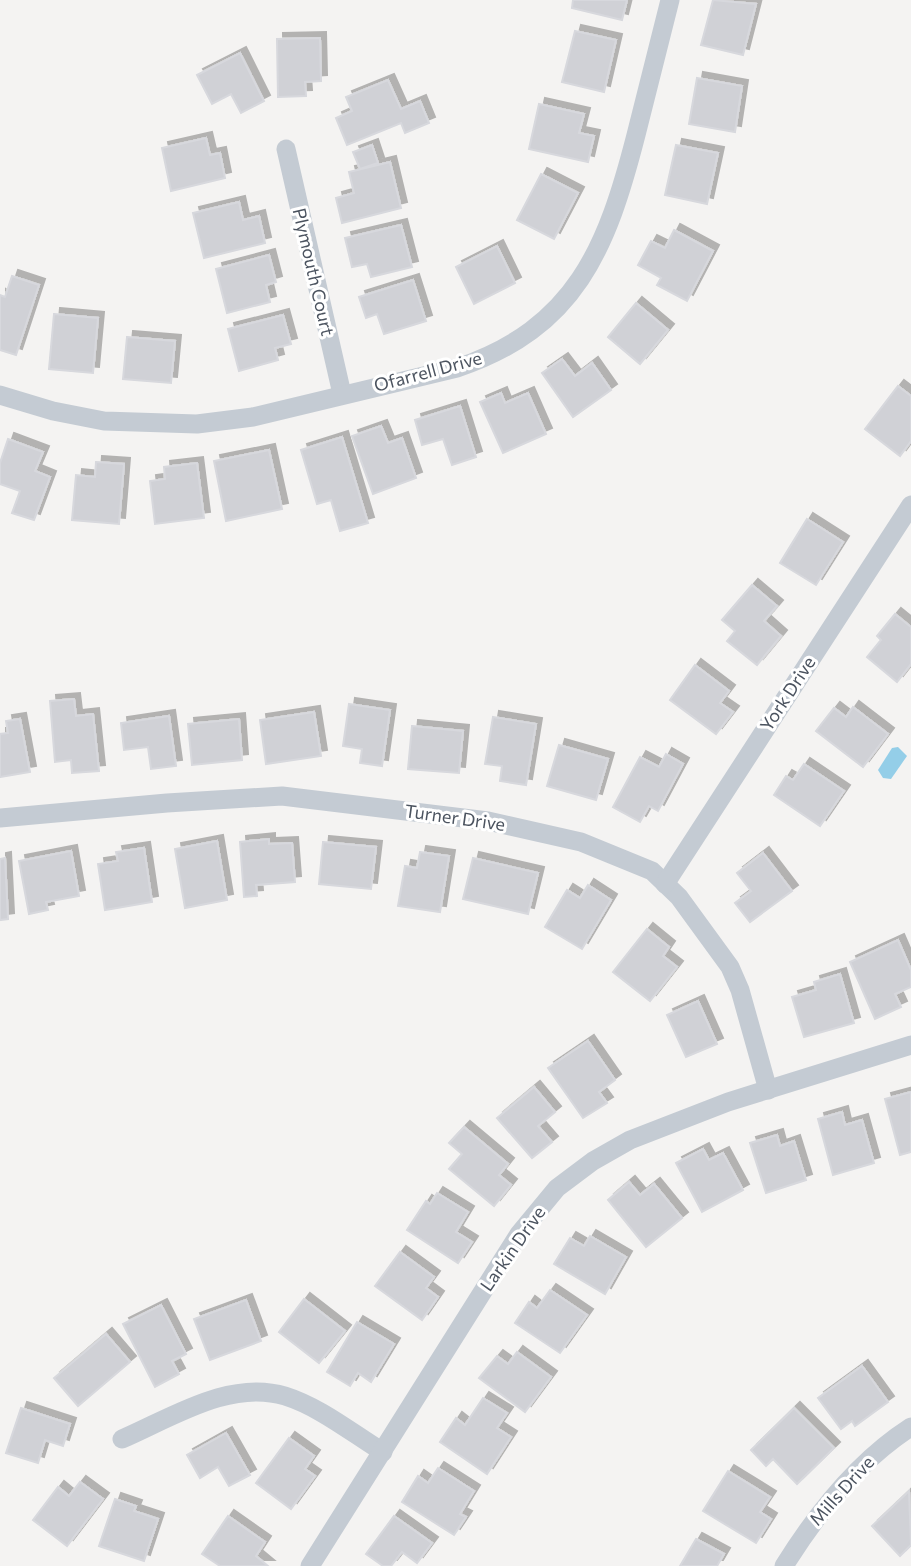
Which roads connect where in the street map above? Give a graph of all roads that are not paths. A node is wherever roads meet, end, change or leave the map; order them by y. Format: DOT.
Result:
graph roads {
  1 [pos="670,0"];
  2 [pos="286,149"];
  3 [pos="342,394"];
  4 [pos="0,395"];
  5 [pos="911,505"];
  6 [pos="0,818"];
  7 [pos="665,884"];
  8 [pos="911,1045"];
  9 [pos="768,1090"];
  10 [pos="911,1427"];
  11 [pos="122,1439"];
  12 [pos="383,1452"];
  13 [pos="310,1566"];
  14 [pos="784,1566"];
  1 -- 3 [label="street, Ofarrell Drive"];
  2 -- 3 [label="street, Plymouth Court"];
  3 -- 4 [label="street, Ofarrell Drive"];
  5 -- 7 [label="street, York Drive"];
  6 -- 7 [label="street, Turner Drive"];
  7 -- 9 [label="street, Turner Drive"];
  8 -- 9 [label="street, Larkin Drive"];
  9 -- 12 [label="street, Larkin Drive"];
  10 -- 14 [label="street, Mills Drive"];
  11 -- 12 [label="street"];
  12 -- 13 [label="street, Larkin Drive"];
}
